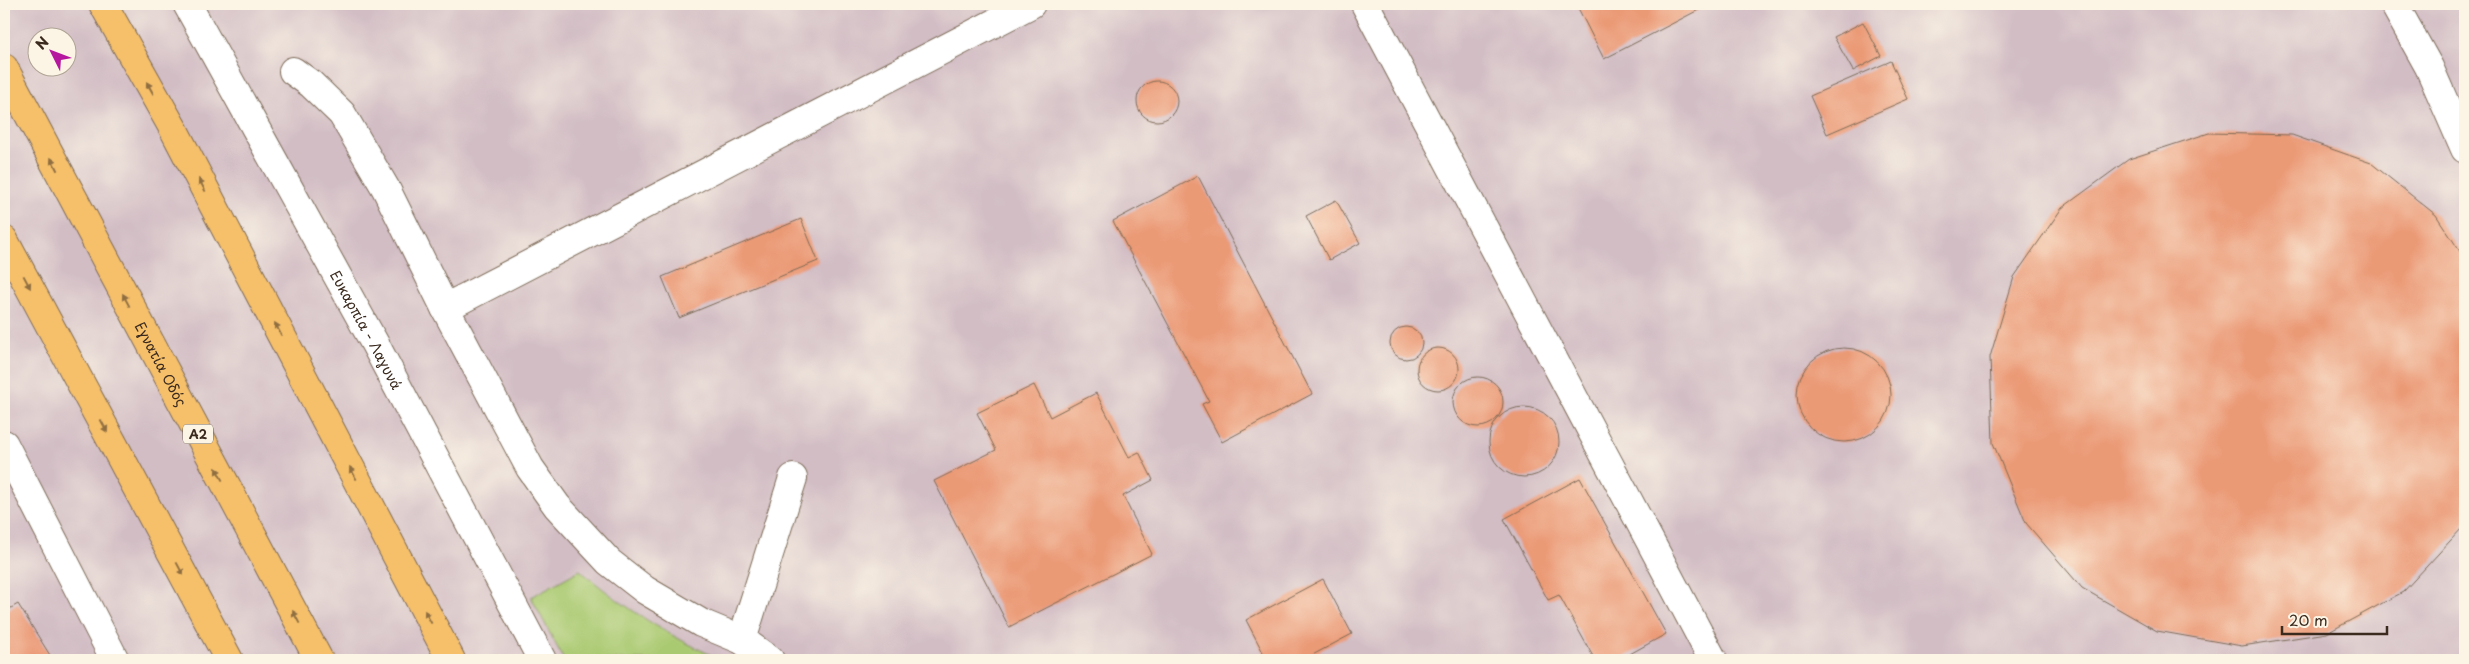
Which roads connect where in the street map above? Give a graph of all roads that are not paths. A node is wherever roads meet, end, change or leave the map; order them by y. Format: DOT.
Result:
graph roads {
  1 [pos="103,4"];
  2 [pos="187,4"];
  3 [pos="1031,4"];
  4 [pos="1365,4"];
  5 [pos="2394,4"];
  6 [pos="4,68"];
  7 [pos="293,71"];
  8 [pos="2465,149"];
  9 [pos="4,240"];
  10 [pos="445,308"];
  11 [pos="4,444"];
  12 [pos="793,478"];
  13 [pos="742,640"];
  14 [pos="115,660"];
  15 [pos="229,660"];
  16 [pos="319,660"];
  17 [pos="451,660"];
  18 [pos="542,660"];
  19 [pos="770,660"];
  20 [pos="1713,660"];
  17 -- 1 [label="highway, one-way"];
  2 -- 18 [label="street, Ευκαρπία - Λαγυνά"];
  3 -- 10 [label="street"];
  4 -- 20 [label="street"];
  5 -- 8 [label="street"];
  16 -- 6 [label="highway, Εγνατία Οδός / Α2, one-way"];
  7 -- 10 [label="street"];
  9 -- 15 [label="highway, one-way"];
  10 -- 13 [label="street"];
  11 -- 14 [label="street"];
  12 -- 13 [label="street"];
  13 -- 19 [label="street"];
}
